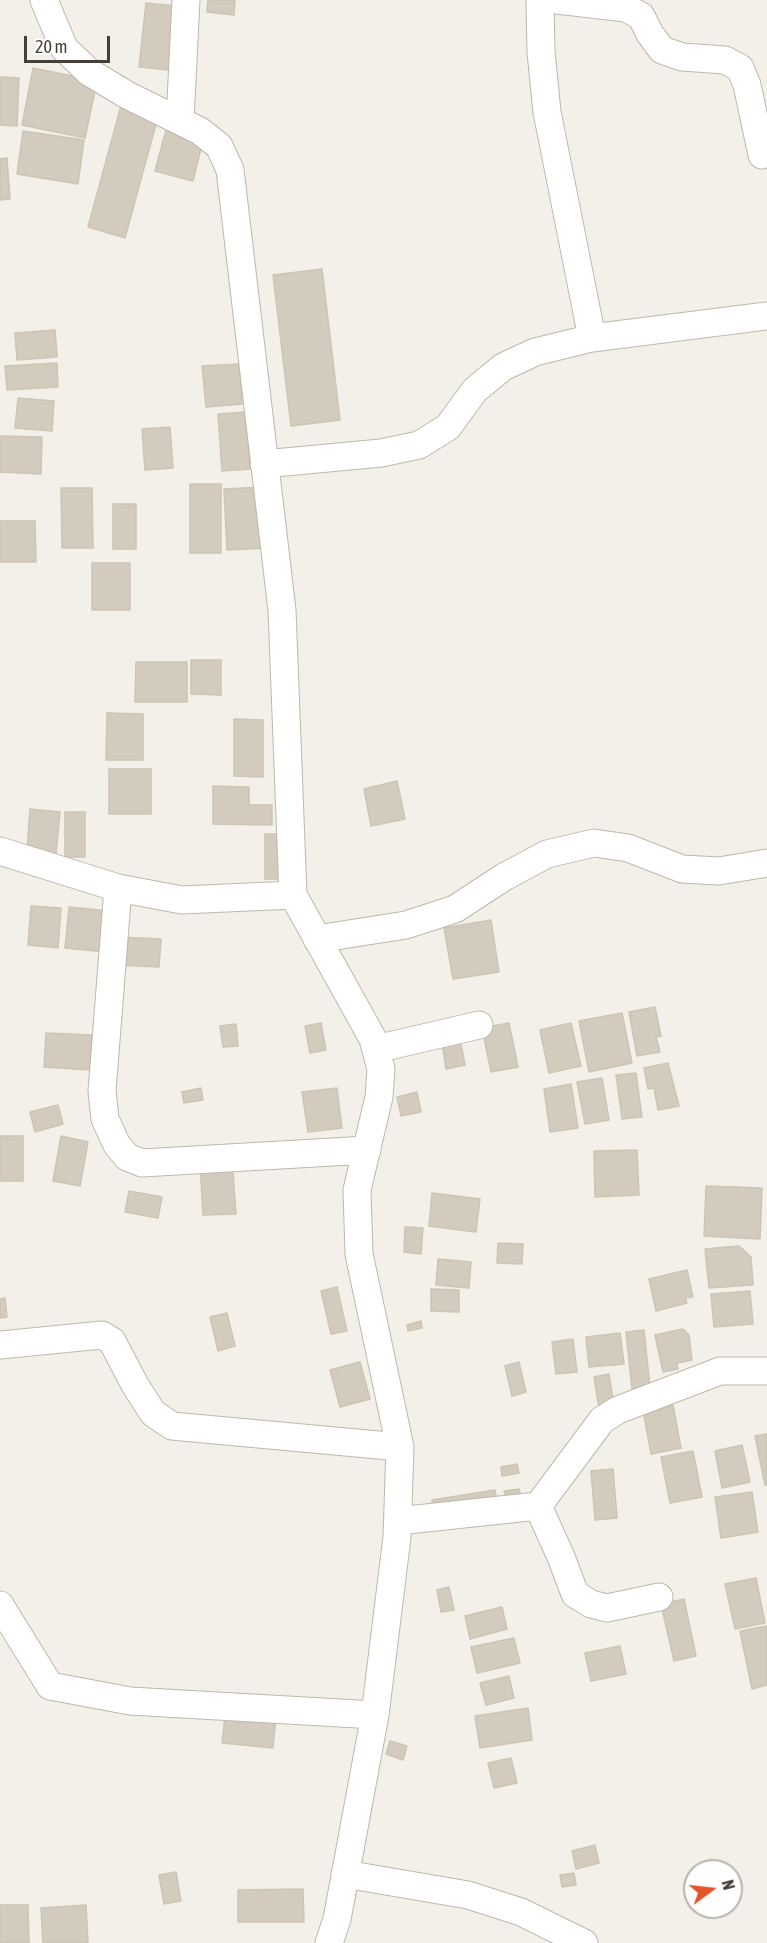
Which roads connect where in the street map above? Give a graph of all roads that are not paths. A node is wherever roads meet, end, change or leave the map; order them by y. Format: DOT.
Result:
graph roads {
  1 [pos="44,0"];
  2 [pos="186,0"];
  3 [pos="540,0"];
  4 [pos="557,0"];
  5 [pos="180,121"];
  6 [pos="762,155"];
  7 [pos="767,316"];
  8 [pos="592,338"];
  9 [pos="264,464"];
  10 [pos="0,851"];
  11 [pos="767,863"];
  12 [pos="118,888"];
  13 [pos="293,895"];
  14 [pos="317,939"];
  15 [pos="479,1025"];
  16 [pos="376,1049"];
  17 [pos="367,1150"];
  18 [pos="0,1345"];
  19 [pos="767,1371"];
  20 [pos="400,1447"];
  21 [pos="538,1506"];
  22 [pos="398,1521"];
  23 [pos="659,1597"];
  24 [pos="0,1605"];
  25 [pos="375,1714"];
  26 [pos="345,1874"];
  27 [pos="328,1943"];
  28 [pos="584,1943"];
  1 -- 5 [label="street"];
  2 -- 5 [label="street"];
  3 -- 8 [label="street"];
  4 -- 6 [label="street"];
  5 -- 9 [label="street"];
  7 -- 8 [label="street"];
  8 -- 9 [label="street"];
  9 -- 13 [label="street"];
  10 -- 12 [label="street"];
  11 -- 14 [label="street"];
  12 -- 13 [label="street"];
  12 -- 17 [label="street"];
  13 -- 14 [label="street"];
  14 -- 16 [label="street"];
  15 -- 16 [label="street"];
  16 -- 17 [label="street"];
  17 -- 20 [label="street"];
  18 -- 20 [label="street"];
  19 -- 21 [label="street"];
  20 -- 22 [label="street"];
  21 -- 22 [label="street"];
  21 -- 23 [label="street"];
  22 -- 25 [label="street"];
  24 -- 25 [label="street"];
  25 -- 26 [label="street"];
  26 -- 27 [label="street"];
  26 -- 28 [label="street"];
}
